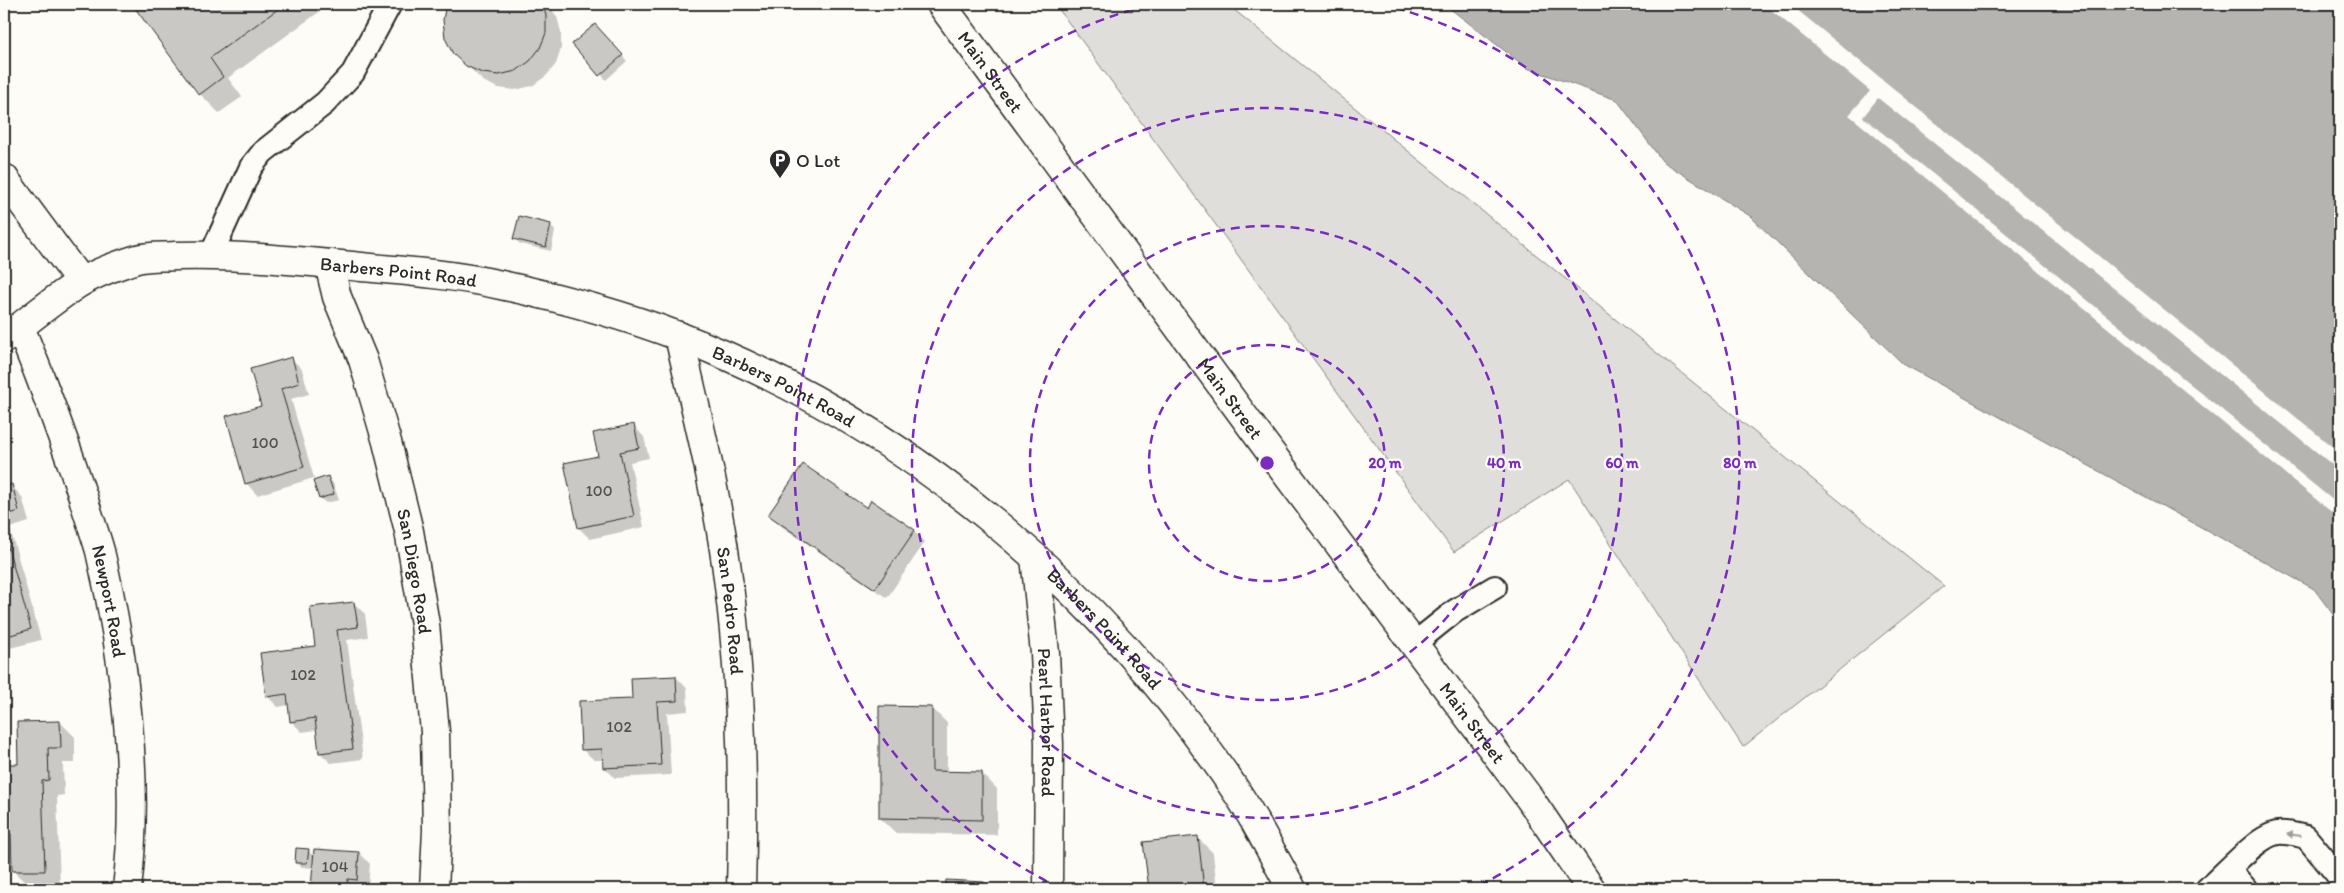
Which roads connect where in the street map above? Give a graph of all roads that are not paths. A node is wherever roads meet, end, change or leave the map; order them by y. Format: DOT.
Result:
graph roads {
  1 [pos="390,4"];
  2 [pos="941,4"];
  3 [pos="4,178"];
  4 [pos="211,255"];
  5 [pos="329,264"];
  6 [pos="81,282"];
  7 [pos="12,333"];
  8 [pos="679,336"];
  9 [pos="1035,557"];
  10 [pos="1495,587"];
  11 [pos="1415,643"];
  12 [pos="2230,870"];
  13 [pos="2340,878"];
  14 [pos="127,889"];
  15 [pos="434,889"];
  16 [pos="741,889"];
  17 [pos="1048,889"];
  18 [pos="1292,889"];
  19 [pos="1591,889"];
  20 [pos="2207,889"];
  21 [pos="2246,889"];
  1 -- 4 [label="lane"];
  2 -- 11 [label="street, Main Street"];
  3 -- 6 [label="street"];
  4 -- 5 [label="street, Barbers Point Road"];
  4 -- 6 [label="street, Barbers Point Road"];
  5 -- 8 [label="street, Barbers Point Road"];
  5 -- 15 [label="street, San Diego Road"];
  6 -- 7 [label="street, Barbers Point Road"];
  7 -- 14 [label="street, Newport Road"];
  8 -- 9 [label="street, Barbers Point Road"];
  8 -- 16 [label="street, San Pedro Road"];
  9 -- 17 [label="street, Pearl Harbor Road"];
  9 -- 18 [label="street, Barbers Point Road"];
  10 -- 11 [label="lane"];
  11 -- 19 [label="street, Main Street"];
  13 -- 12 [label="lane, one-way"];
  12 -- 20 [label="lane"];
  12 -- 21 [label="lane"];
}
